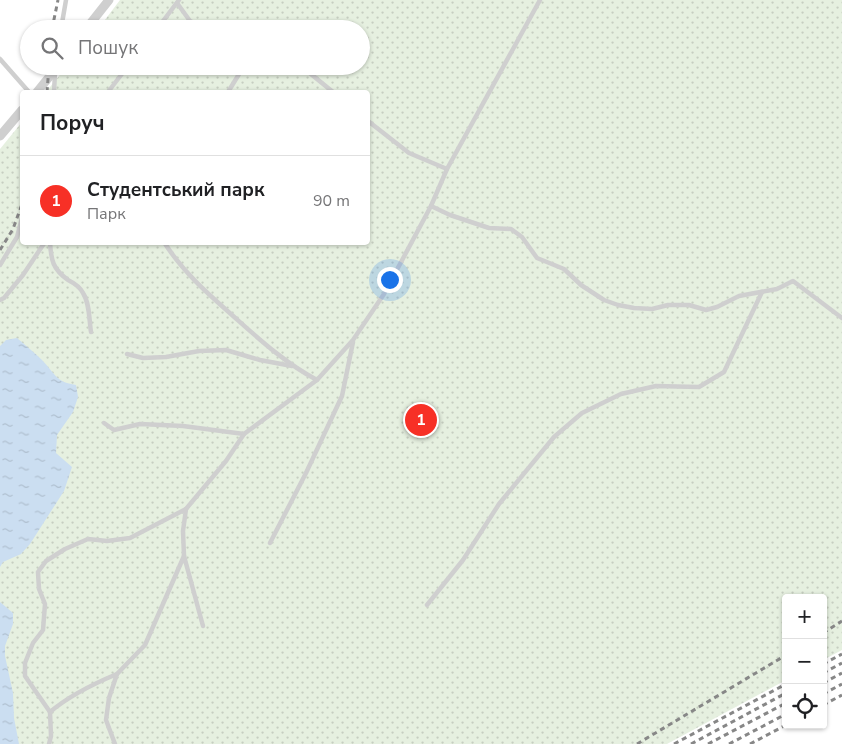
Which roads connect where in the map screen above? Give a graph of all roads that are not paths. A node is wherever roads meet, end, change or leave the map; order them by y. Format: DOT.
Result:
graph roads {
  1 [pos="66,0"];
  2 [pos="109,0"];
  3 [pos="540,0"];
  4 [pos="178,2"];
  5 [pos="63,20"];
  6 [pos="93,20"];
  7 [pos="164,20"];
  8 [pos="190,20"];
  9 [pos="0,59"];
  10 [pos="50,75"];
  11 [pos="55,75"];
  12 [pos="121,75"];
  13 [pos="238,75"];
  14 [pos="312,75"];
  15 [pos="27,90"];
  16 [pos="39,90"];
  17 [pos="54,90"];
  18 [pos="110,90"];
  19 [pos="229,90"];
  20 [pos="331,90"];
  21 [pos="20,112"];
  22 [pos="370,123"];
  23 [pos="0,136"];
  24 [pos="447,169"];
  25 [pos="431,206"];
  26 [pos="20,226"];
  27 [pos="44,245"];
  28 [pos="50,245"];
  29 [pos="166,245"];
  30 [pos="0,265"];
  31 [pos="762,292"];
  32 [pos="0,300"];
  33 [pos="842,318"];
  34 [pos="91,332"];
  35 [pos="353,340"];
  36 [pos="127,354"];
  37 [pos="296,367"];
  38 [pos="317,380"];
  39 [pos="104,422"];
  40 [pos="244,434"];
  41 [pos="186,509"];
  42 [pos="270,543"];
  43 [pos="184,556"];
  44 [pos="427,605"];
  45 [pos="203,626"];
  46 [pos="117,674"];
  47 [pos="50,712"];
  48 [pos="50,744"];
  49 [pos="115,744"];
  1 -- 5 [label="lane"];
  2 -- 6 [label="street"];
  3 -- 24 [label="lane"];
  4 -- 7 [label="lane"];
  4 -- 8 [label="lane"];
  9 -- 15 [label="lane"];
  10 -- 16 [label="street"];
  11 -- 17 [label="lane"];
  12 -- 18 [label="lane"];
  13 -- 19 [label="lane"];
  14 -- 20 [label="lane"];
  21 -- 23 [label="street"];
  22 -- 24 [label="lane"];
  24 -- 25 [label="lane"];
  25 -- 31 [label="lane"];
  25 -- 35 [label="lane"];
  26 -- 30 [label="lane"];
  27 -- 32 [label="lane"];
  28 -- 34 [label="lane"];
  29 -- 37 [label="lane"];
  31 -- 33 [label="lane"];
  31 -- 44 [label="lane"];
  35 -- 38 [label="lane"];
  35 -- 42 [label="lane"];
  36 -- 37 [label="lane"];
  37 -- 38 [label="lane"];
  38 -- 40 [label="lane"];
  39 -- 40 [label="lane"];
  40 -- 41 [label="lane"];
  41 -- 43 [label="lane"];
  41 -- 47 [label="lane"];
  43 -- 45 [label="lane"];
  43 -- 46 [label="lane"];
  46 -- 47 [label="lane"];
  46 -- 49 [label="lane"];
  47 -- 48 [label="lane"];
}
